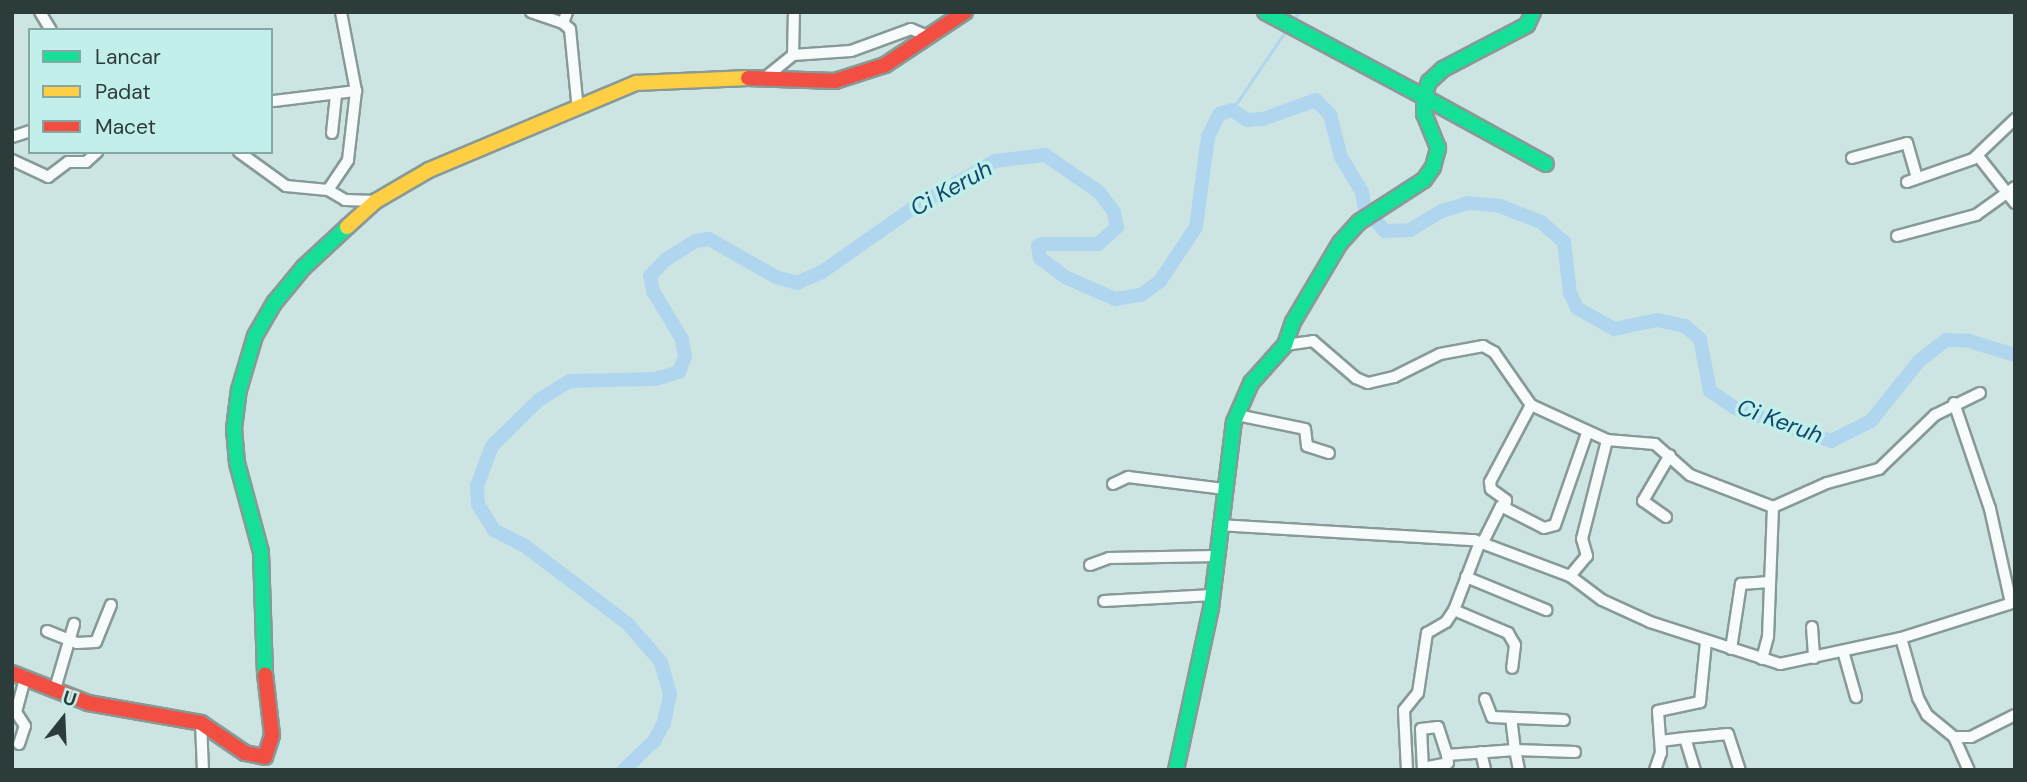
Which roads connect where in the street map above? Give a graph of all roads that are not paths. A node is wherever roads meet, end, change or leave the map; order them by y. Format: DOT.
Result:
graph roads {
  1 [pos="40,12"];
  2 [pos="341,12"];
  3 [pos="531,12"];
  4 [pos="794,12"];
  5 [pos="965,12"];
  6 [pos="1265,12"];
  7 [pos="1533,12"];
  8 [pos="565,18"];
  9 [pos="50,28"];
  10 [pos="930,37"];
  11 [pos="793,55"];
  12 [pos="766,77"];
  13 [pos="356,91"];
  14 [pos="335,96"];
  15 [pos="1424,97"];
  16 [pos="274,101"];
  17 [pos="584,107"];
  18 [pos="2015,119"];
  19 [pos="331,133"];
  20 [pos="95,154"];
  21 [pos="242,154"];
  22 [pos="1978,156"];
  23 [pos="1852,158"];
  24 [pos="12,160"];
  25 [pos="1546,164"];
  26 [pos="328,190"];
  27 [pos="2011,191"];
  28 [pos="376,201"];
  29 [pos="2015,203"];
  30 [pos="1896,236"];
  31 [pos="1285,345"];
  32 [pos="1980,393"];
  33 [pos="1954,403"];
  34 [pos="1531,405"];
  35 [pos="1237,415"];
  36 [pos="1587,433"];
  37 [pos="1607,440"];
  38 [pos="1329,453"];
  39 [pos="1670,455"];
  40 [pos="1113,484"];
  41 [pos="1225,489"];
  42 [pos="1505,507"];
  43 [pos="1773,507"];
  44 [pos="1666,517"];
  45 [pos="1219,525"];
  46 [pos="1482,542"];
  47 [pos="1216,556"];
  48 [pos="1090,565"];
  49 [pos="1570,576"];
  50 [pos="1466,577"];
  51 [pos="1770,582"];
  52 [pos="1213,595"];
  53 [pos="1104,601"];
  54 [pos="2013,603"];
  55 [pos="111,605"];
  56 [pos="1454,610"];
  57 [pos="1546,610"];
  58 [pos="74,624"];
  59 [pos="1812,627"];
  60 [pos="47,631"];
  61 [pos="1902,638"];
  62 [pos="69,640"];
  63 [pos="1706,642"];
  64 [pos="1731,649"];
  65 [pos="1843,651"];
  66 [pos="1814,658"];
  67 [pos="1762,659"];
  68 [pos="1512,668"];
  69 [pos="19,676"];
  70 [pos="55,689"];
  71 [pos="1856,697"];
  72 [pos="1485,699"];
  73 [pos="2015,715"];
  74 [pos="1511,719"];
  75 [pos="1564,720"];
  76 [pos="201,723"];
  77 [pos="1954,737"];
  78 [pos="1685,738"];
  79 [pos="1661,741"];
  80 [pos="19,744"];
  81 [pos="1515,750"];
  82 [pos="1481,752"];
  83 [pos="1575,752"];
  84 [pos="1451,761"];
  85 [pos="1423,769"];
  86 [pos="203,770"];
  87 [pos="1176,770"];
  88 [pos="1406,770"];
  89 [pos="1485,770"];
  90 [pos="1519,770"];
  91 [pos="1655,770"];
  92 [pos="1695,770"];
  93 [pos="1740,770"];
  94 [pos="1969,770"];
  1 -- 9 [label="street"];
  2 -- 13 [label="street"];
  3 -- 8 [label="street"];
  4 -- 11 [label="street"];
  5 -- 10 [label="street"];
  6 -- 15 [label="street"];
  7 -- 15 [label="street"];
  8 -- 17 [label="street"];
  10 -- 11 [label="street"];
  10 -- 12 [label="street"];
  11 -- 12 [label="street"];
  12 -- 17 [label="street"];
  13 -- 14 [label="street"];
  13 -- 26 [label="street"];
  14 -- 16 [label="street"];
  14 -- 19 [label="street"];
  15 -- 25 [label="street"];
  15 -- 31 [label="street"];
  17 -- 28 [label="street"];
  18 -- 22 [label="street"];
  20 -- 24 [label="street"];
  21 -- 26 [label="street"];
  22 -- 23 [label="street"];
  22 -- 27 [label="street"];
  26 -- 28 [label="street"];
  27 -- 29 [label="street"];
  27 -- 30 [label="street"];
  28 -- 76 [label="street"];
  31 -- 34 [label="street"];
  31 -- 35 [label="street"];
  32 -- 33 [label="street"];
  33 -- 43 [label="street"];
  33 -- 54 [label="street"];
  34 -- 36 [label="street"];
  34 -- 42 [label="street"];
  35 -- 38 [label="street"];
  35 -- 41 [label="street"];
  36 -- 37 [label="street"];
  36 -- 42 [label="street"];
  37 -- 39 [label="street"];
  37 -- 49 [label="street"];
  39 -- 43 [label="street"];
  39 -- 44 [label="street"];
  40 -- 41 [label="street"];
  41 -- 45 [label="street"];
  42 -- 46 [label="street"];
  43 -- 51 [label="street"];
  45 -- 46 [label="street"];
  45 -- 47 [label="street"];
  46 -- 49 [label="street"];
  46 -- 50 [label="street"];
  47 -- 48 [label="street"];
  47 -- 52 [label="street"];
  49 -- 63 [label="street"];
  50 -- 56 [label="street"];
  50 -- 57 [label="street"];
  51 -- 64 [label="street"];
  51 -- 67 [label="street"];
  52 -- 53 [label="street"];
  52 -- 87 [label="street"];
  54 -- 61 [label="street"];
  55 -- 62 [label="street"];
  56 -- 68 [label="street"];
  56 -- 88 [label="street"];
  58 -- 62 [label="street"];
  59 -- 66 [label="street"];
  60 -- 62 [label="street"];
  61 -- 65 [label="street"];
  61 -- 77 [label="street"];
  62 -- 70 [label="street"];
  63 -- 64 [label="street"];
  63 -- 79 [label="street"];
  64 -- 67 [label="street"];
  65 -- 66 [label="street"];
  65 -- 71 [label="street"];
  66 -- 67 [label="street"];
  69 -- 70 [label="street"];
  69 -- 80 [label="street"];
  70 -- 76 [label="street"];
  72 -- 74 [label="street"];
  73 -- 77 [label="street"];
  74 -- 75 [label="street"];
  74 -- 81 [label="street"];
  76 -- 86 [label="street"];
  77 -- 94 [label="street"];
  78 -- 79 [label="street"];
  78 -- 92 [label="street"];
  78 -- 93 [label="street"];
  79 -- 91 [label="street"];
  81 -- 82 [label="street"];
  81 -- 83 [label="street"];
  81 -- 90 [label="street"];
  82 -- 84 [label="street"];
  82 -- 89 [label="street"];
  84 -- 85 [label="street"];
  84 -- 85 [label="street"];
}
